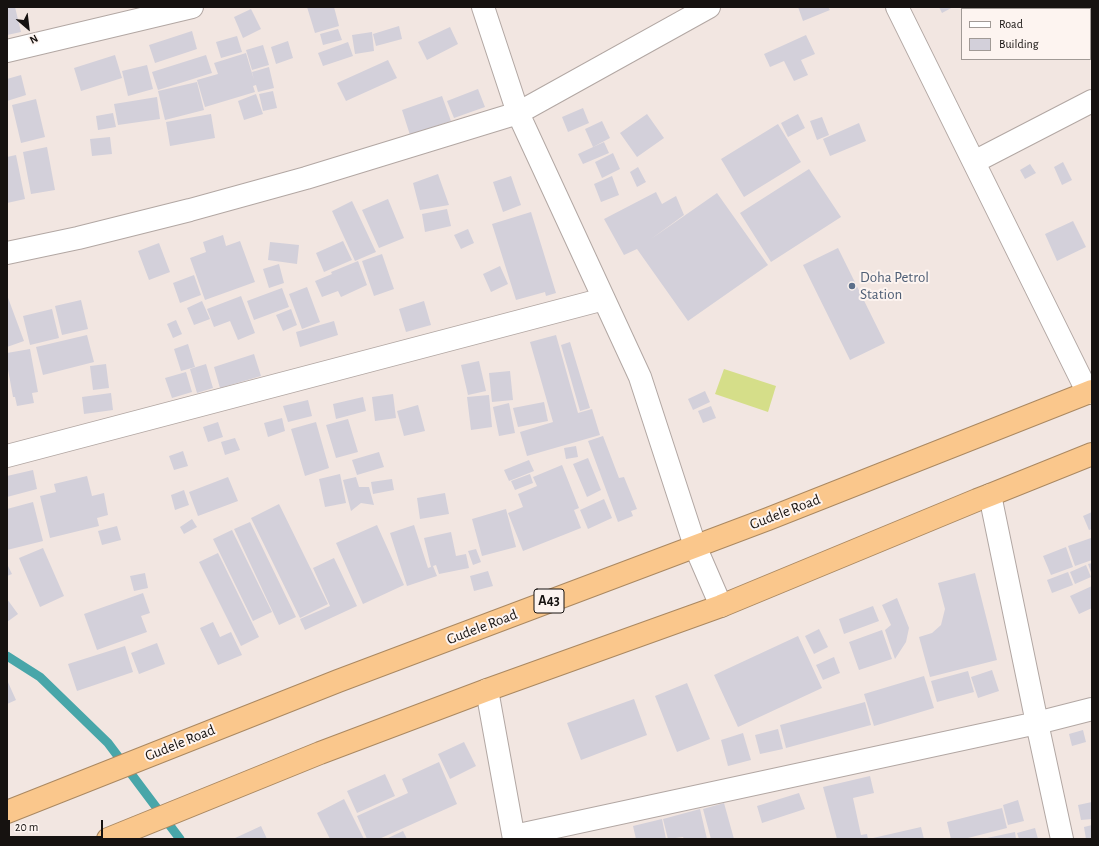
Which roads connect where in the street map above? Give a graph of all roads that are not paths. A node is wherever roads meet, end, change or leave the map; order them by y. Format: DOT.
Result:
graph roads {
  1 [pos="192,7"];
  2 [pos="483,7"];
  3 [pos="709,7"];
  4 [pos="897,7"];
  5 [pos="7,51"];
  6 [pos="1092,101"];
  7 [pos="518,113"];
  8 [pos="974,162"];
  9 [pos="7,253"];
  10 [pos="604,299"];
  11 [pos="1090,392"];
  12 [pos="1092,454"];
  13 [pos="7,456"];
  14 [pos="990,495"];
  15 [pos="695,546"];
  16 [pos="721,606"];
  17 [pos="487,690"];
  18 [pos="1092,709"];
  19 [pos="1037,723"];
  20 [pos="7,812"];
  21 [pos="514,838"];
  22 [pos="108,839"];
  23 [pos="1062,839"];
  1 -- 5 [label="street"];
  2 -- 7 [label="street"];
  3 -- 7 [label="street"];
  4 -- 8 [label="street"];
  6 -- 8 [label="street"];
  7 -- 9 [label="street"];
  7 -- 10 [label="street"];
  8 -- 11 [label="street"];
  10 -- 13 [label="street"];
  10 -- 15 [label="street"];
  11 -- 15 [label="highway, Gudele Road / A43"];
  12 -- 14 [label="highway"];
  14 -- 16 [label="highway"];
  14 -- 19 [label="street"];
  15 -- 16 [label="street"];
  15 -- 20 [label="highway, Gudele Road / A43"];
  16 -- 17 [label="highway"];
  17 -- 21 [label="street"];
  17 -- 22 [label="highway"];
  18 -- 19 [label="street"];
  19 -- 21 [label="street"];
  19 -- 23 [label="street"];
}
